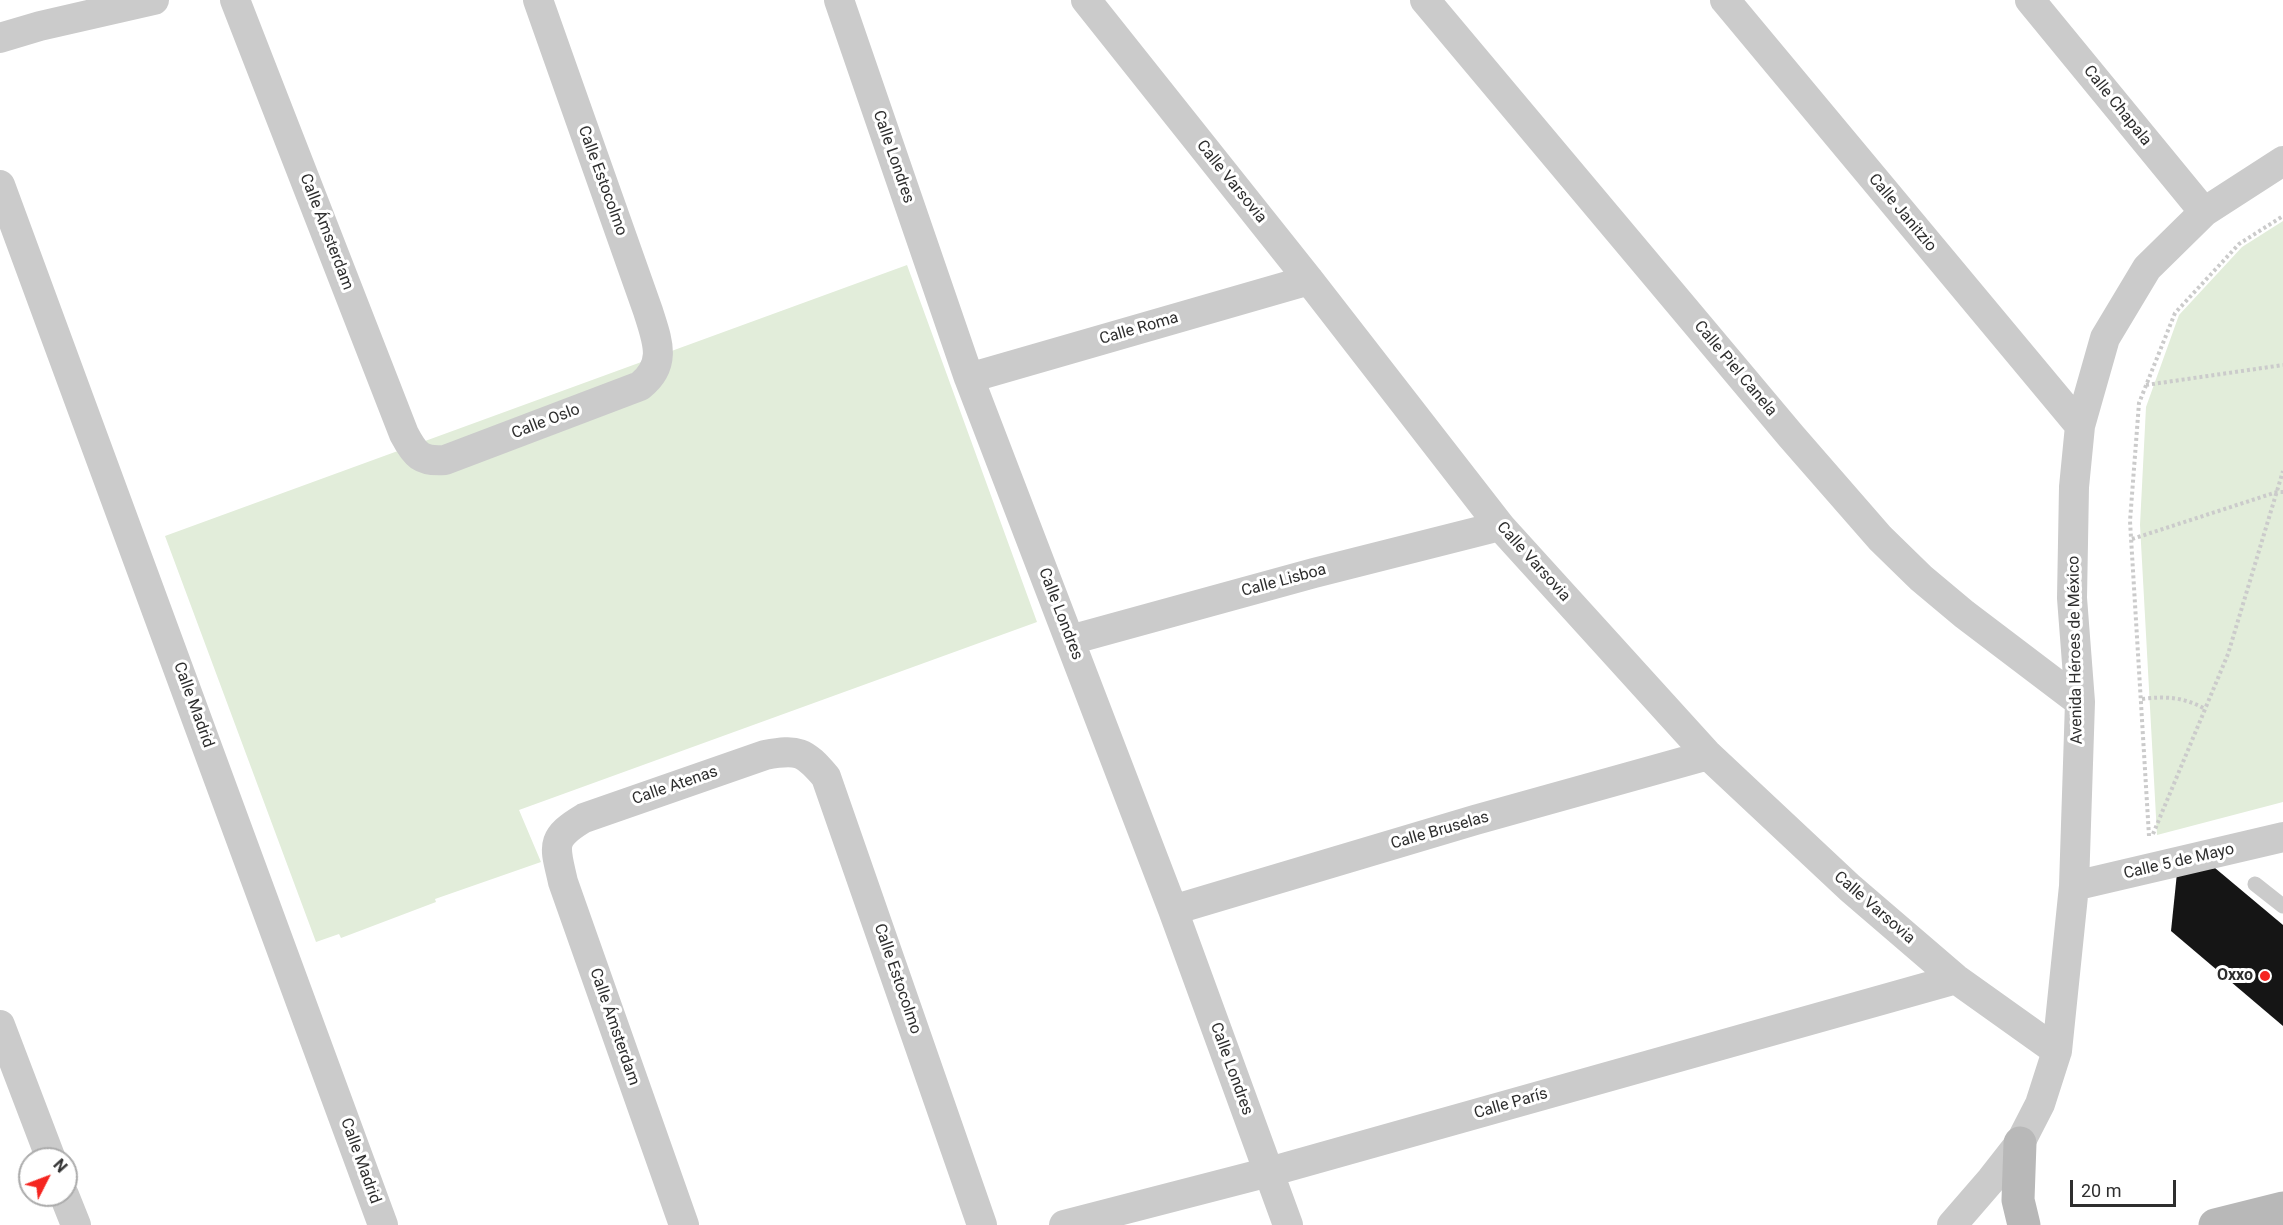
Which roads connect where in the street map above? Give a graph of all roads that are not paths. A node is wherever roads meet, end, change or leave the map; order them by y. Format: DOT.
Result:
graph roads {
  1 [pos="154,0"];
  2 [pos="236,0"];
  3 [pos="538,0"];
  4 [pos="839,0"];
  5 [pos="1086,0"];
  6 [pos="1425,0"];
  7 [pos="1725,0"];
  8 [pos="2030,0"];
  9 [pos="0,38"];
  10 [pos="2283,161"];
  11 [pos="0,185"];
  12 [pos="2204,212"];
  13 [pos="1309,280"];
  14 [pos="658,363"];
  15 [pos="969,378"];
  16 [pos="2080,426"];
  17 [pos="424,459"];
  18 [pos="1500,526"];
  19 [pos="1070,640"];
  20 [pos="2080,702"];
  21 [pos="790,751"];
  22 [pos="1708,755"];
  23 [pos="564,829"];
  24 [pos="2283,837"];
  25 [pos="2256,884"];
  26 [pos="2074,886"];
  27 [pos="2283,906"];
  28 [pos="1173,910"];
  29 [pos="1956,979"];
  30 [pos="0,1025"];
  31 [pos="2057,1051"];
  32 [pos="2020,1143"];
  33 [pos="46,1147"];
  34 [pos="1269,1172"];
  35 [pos="69,1207"];
  36 [pos="2283,1208"];
  37 [pos="76,1225"];
  38 [pos="383,1225"];
  39 [pos="684,1225"];
  40 [pos="982,1225"];
  41 [pos="1064,1225"];
  42 [pos="1288,1225"];
  43 [pos="1952,1225"];
  44 [pos="2024,1225"];
  45 [pos="2215,1225"];
  1 -- 9 [label="street"];
  2 -- 17 [label="street, Calle Ámsterdam"];
  3 -- 14 [label="street, Calle Estocolmo"];
  4 -- 15 [label="street, Calle Londres"];
  5 -- 13 [label="street, Calle Varsovia"];
  6 -- 20 [label="street, Calle Piel Canela"];
  7 -- 16 [label="street, Calle Janitzio"];
  8 -- 12 [label="street, Calle Chapala"];
  10 -- 12 [label="street, Avenida Héroes de México"];
  11 -- 38 [label="street, Calle Madrid"];
  12 -- 16 [label="street, Avenida Héroes de México"];
  13 -- 15 [label="street, Calle Roma"];
  13 -- 18 [label="street, Calle Varsovia"];
  14 -- 17 [label="street, Calle Oslo"];
  15 -- 19 [label="street, Calle Londres"];
  16 -- 20 [label="street, Avenida Héroes de México"];
  18 -- 19 [label="street, Calle Lisboa"];
  18 -- 22 [label="street, Calle Varsovia"];
  19 -- 28 [label="street, Calle Londres"];
  20 -- 26 [label="street, Avenida Héroes de México"];
  21 -- 23 [label="street, Calle Atenas"];
  21 -- 40 [label="street, Calle Estocolmo"];
  22 -- 28 [label="street, Calle Bruselas"];
  22 -- 29 [label="street, Calle Varsovia"];
  23 -- 39 [label="street, Calle Ámsterdam"];
  24 -- 26 [label="street, Calle 5 de Mayo"];
  25 -- 27 [label="lane"];
  26 -- 31 [label="street, Avenida Héroes de México"];
  28 -- 34 [label="street, Calle Londres"];
  29 -- 31 [label="street, Calle Varsovia"];
  29 -- 34 [label="street, Calle París"];
  30 -- 33 [label="street"];
  31 -- 32 [label="street, Avenida Héroes de México"];
  32 -- 43 [label="street, Avenida Héroes de México"];
  32 -- 44 [label="street"];
  34 -- 41 [label="street, Calle París"];
  34 -- 42 [label="street, Calle Londres"];
  35 -- 37 [label="street"];
  36 -- 45 [label="street"];
}
